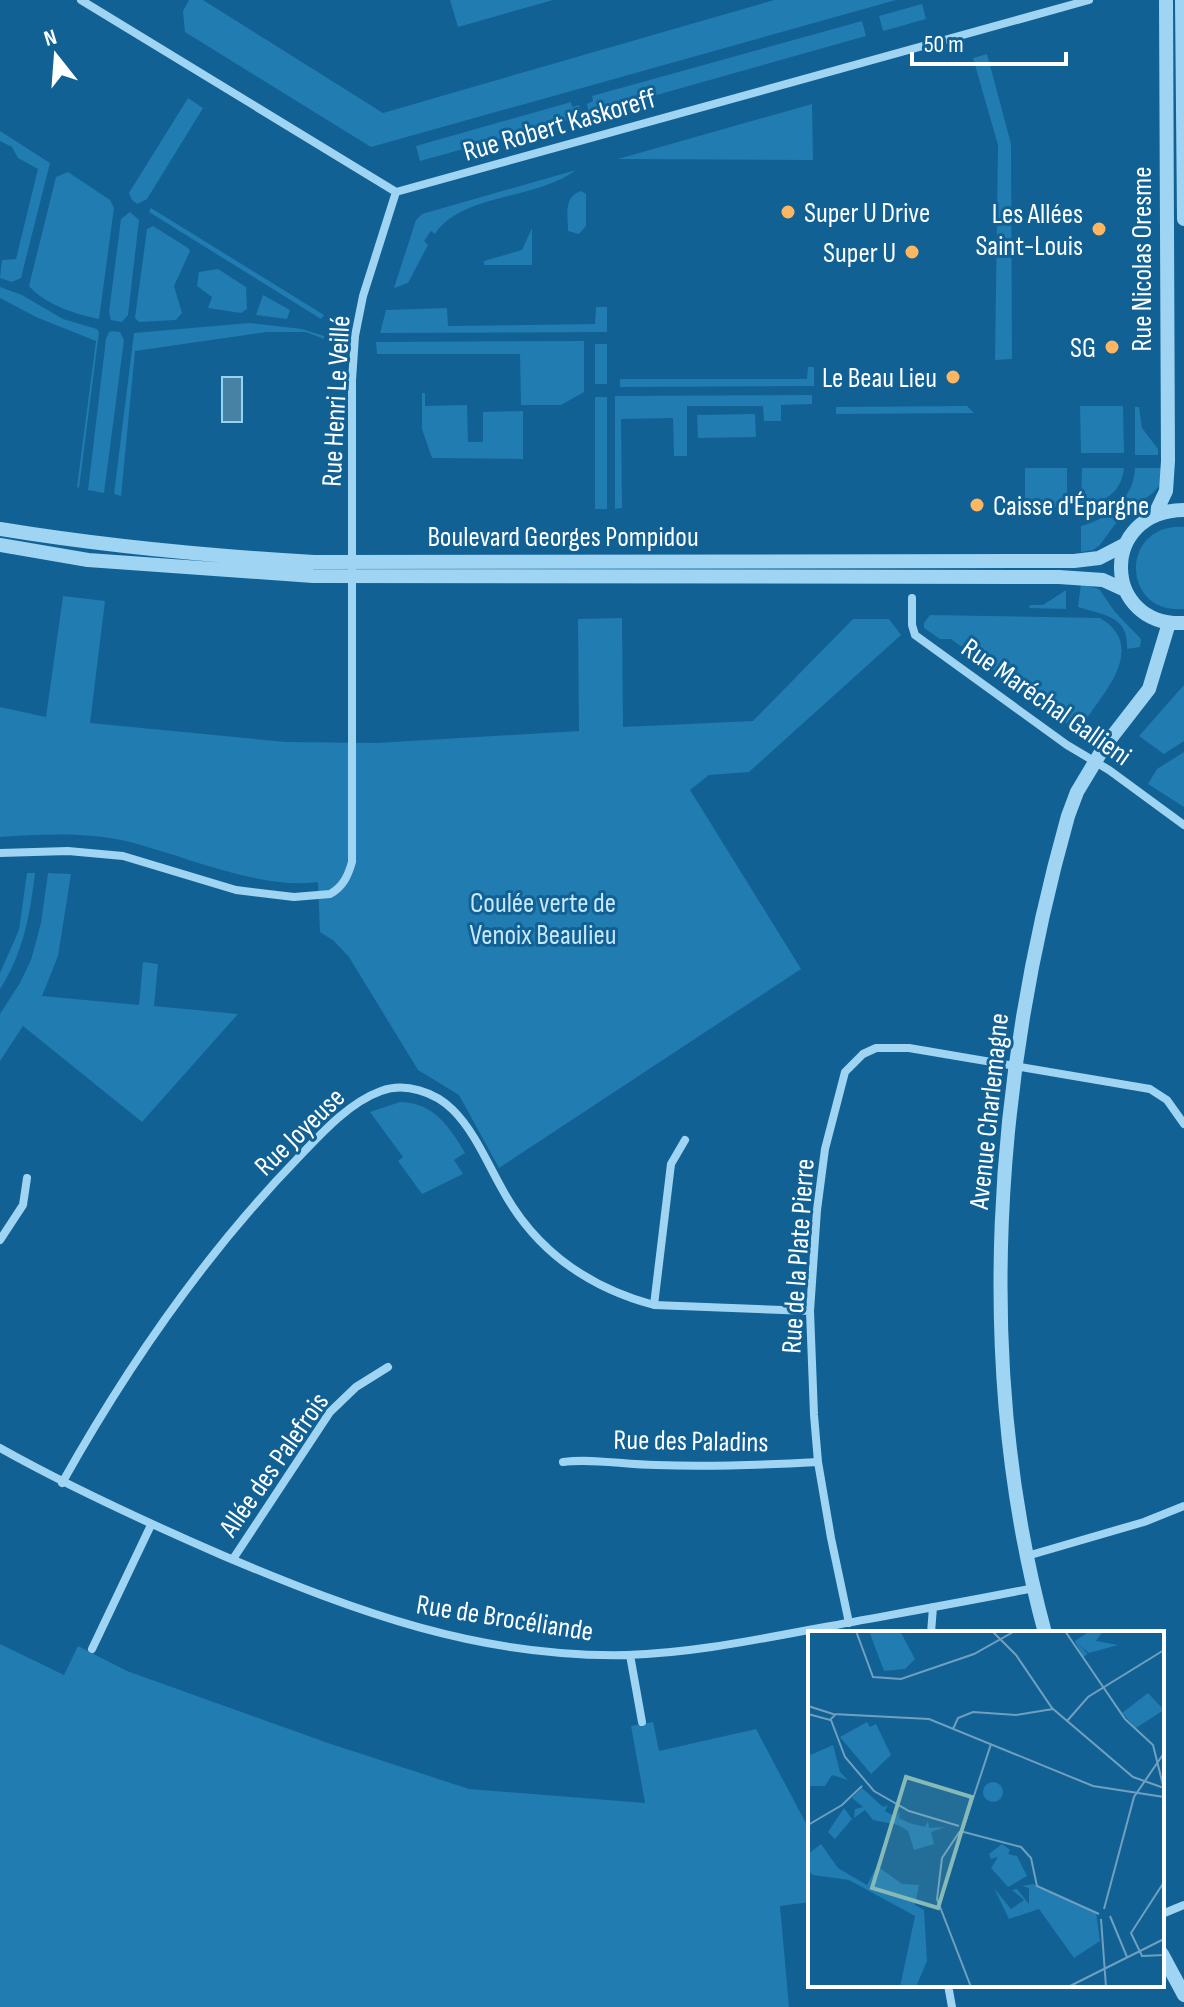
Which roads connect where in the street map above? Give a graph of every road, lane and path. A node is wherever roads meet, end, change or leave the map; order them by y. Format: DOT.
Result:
graph roads {
  1 [pos="81,0"];
  2 [pos="1089,0"];
  3 [pos="1166,0"];
  4 [pos="1182,0"];
  5 [pos="396,192"];
  6 [pos="1184,219"];
  7 [pos="1184,510"];
  8 [pos="1155,514"];
  9 [pos="0,529"];
  10 [pos="0,545"];
  11 [pos="1124,545"];
  12 [pos="352,569"];
  13 [pos="1125,590"];
  14 [pos="912,598"];
  15 [pos="1176,623"];
  16 [pos="1094,762"];
  17 [pos="1184,825"];
  18 [pos="0,853"];
  19 [pos="1015,1068"];
  20 [pos="1184,1124"];
  21 [pos="685,1140"];
  22 [pos="27,1178"];
  23 [pos="0,1240"];
  24 [pos="654,1305"];
  25 [pos="810,1311"];
  26 [pos="388,1367"];
  27 [pos="0,1448"];
  28 [pos="563,1462"];
  29 [pos="818,1462"];
  30 [pos="62,1483"];
  31 [pos="1184,1506"];
  32 [pos="151,1525"];
  33 [pos="1027,1556"];
  34 [pos="233,1559"];
  35 [pos="1034,1588"];
  36 [pos="933,1607"];
  37 [pos="849,1623"];
  38 [pos="931,1631"];
  39 [pos="1045,1631"];
  40 [pos="92,1649"];
  41 [pos="630,1655"];
  42 [pos="642,1722"];
  43 [pos="1184,1905"];
  44 [pos="1164,1913"];
  45 [pos="1164,1958"];
  46 [pos="948,1987"];
  47 [pos="1184,1995"];
  48 [pos="952,2007"];
  1 -- 5 [label="street"];
  2 -- 5 [label="street, Rue Robert Kaskoreff"];
  3 -- 8 [label="street, Rue Nicolas Oresme"];
  4 -- 6 [label="street, Rue Nicolas Oresme"];
  5 -- 12 [label="street, Rue Henri Le Veillé"];
  7 -- 8 [label="street"];
  8 -- 11 [label="street"];
  9 -- 12 [label="street, Boulevard Georges Pompidou"];
  10 -- 12 [label="street, Boulevard Georges Pompidou"];
  11 -- 12 [label="street, Boulevard Georges Pompidou"];
  11 -- 13 [label="street"];
  12 -- 13 [label="street, Boulevard Georges Pompidou"];
  12 -- 18 [label="street, Rue Henri Le Veillé"];
  13 -- 15 [label="street"];
  14 -- 16 [label="street, Rue Maréchal Gallieni"];
  15 -- 16 [label="street, Avenue Charlemagne"];
  16 -- 17 [label="street, Rue Maréchal Gallieni"];
  16 -- 19 [label="street, Avenue Charlemagne"];
  19 -- 20 [label="street, Rue de la Plate Pierre"];
  19 -- 25 [label="street, Rue de la Plate Pierre"];
  19 -- 33 [label="street, Avenue Charlemagne"];
  21 -- 24 [label="street"];
  22 -- 23 [label="street"];
  24 -- 25 [label="street, Rue Joyeuse"];
  24 -- 30 [label="street, Rue Joyeuse"];
  25 -- 29 [label="street, Rue de la Plate Pierre"];
  26 -- 34 [label="street, Allée des Palefrois"];
  27 -- 30 [label="street, Rue de Brocéliande"];
  28 -- 29 [label="street, Rue des Paladins"];
  29 -- 37 [label="street, Rue de la Plate Pierre"];
  30 -- 32 [label="street, Rue de Brocéliande"];
  31 -- 33 [label="street"];
  32 -- 34 [label="street, Rue de Brocéliande"];
  32 -- 40 [label="street"];
  33 -- 35 [label="street, Avenue Charlemagne"];
  34 -- 41 [label="street, Rue de Brocéliande"];
  35 -- 36 [label="street, Rue de Brocéliande"];
  35 -- 39 [label="street, Avenue Charlemagne"];
  36 -- 37 [label="street, Rue de Brocéliande"];
  36 -- 38 [label="street"];
  37 -- 41 [label="street, Rue de Brocéliande"];
  41 -- 42 [label="street"];
  43 -- 44 [label="street"];
  45 -- 47 [label="street"];
  46 -- 48 [label="street"];
}
